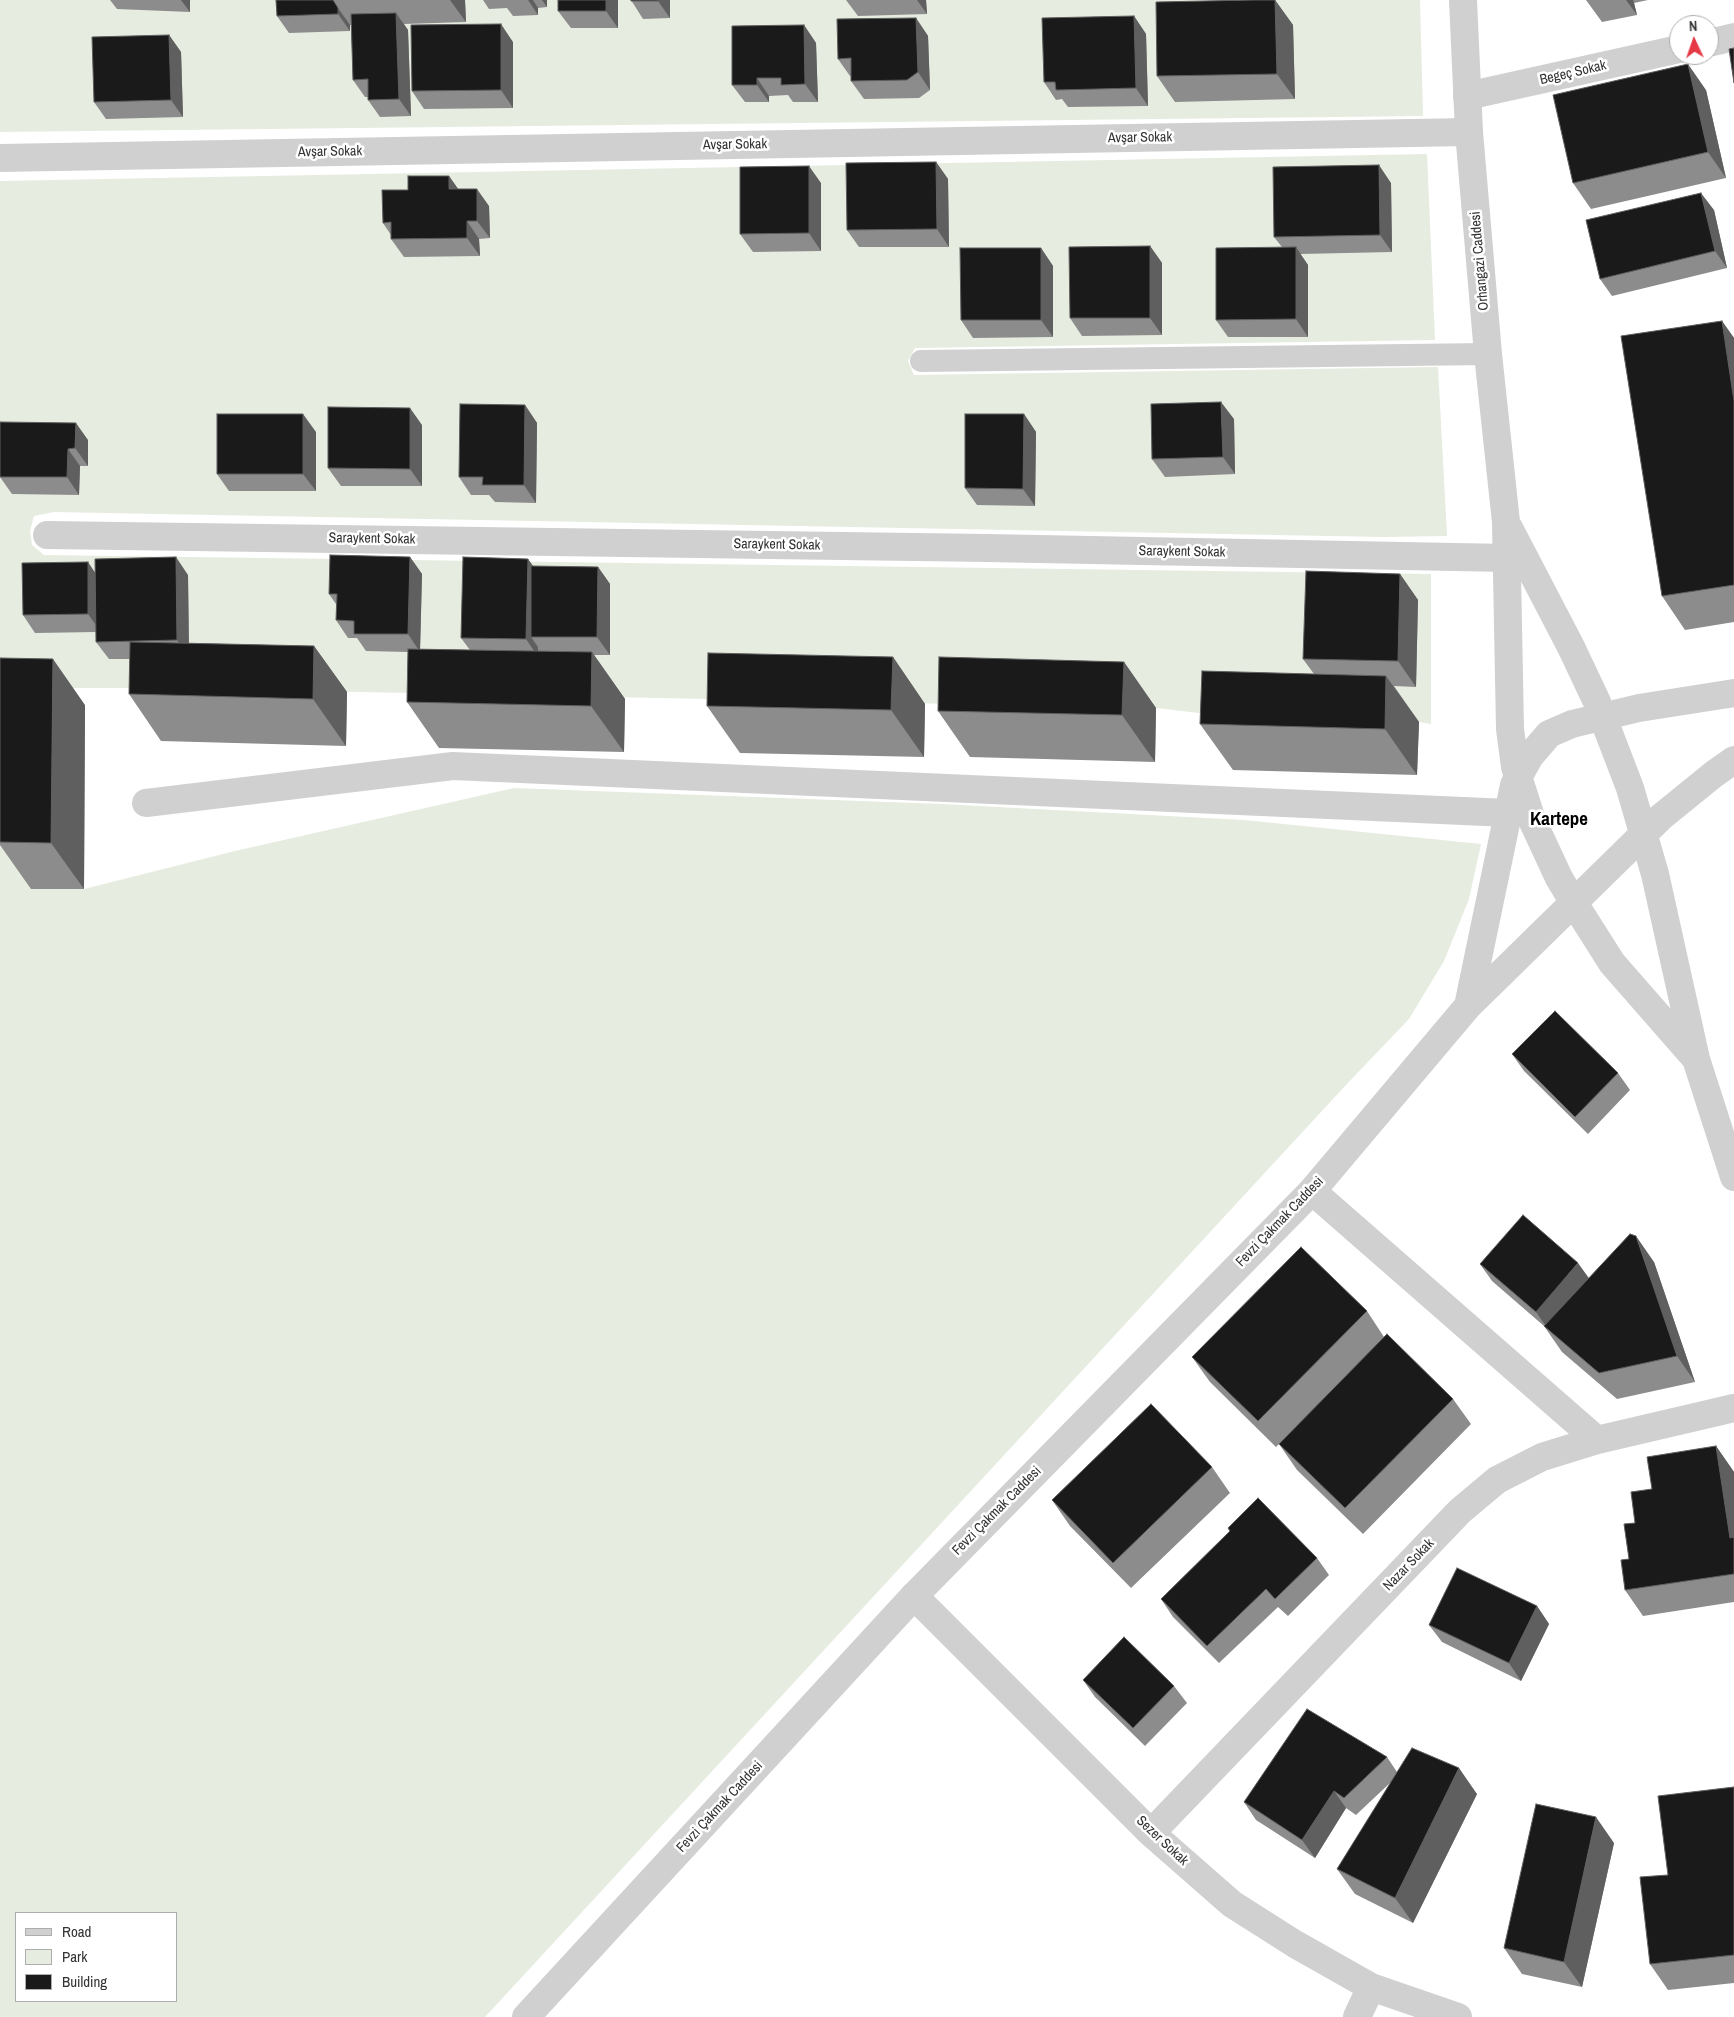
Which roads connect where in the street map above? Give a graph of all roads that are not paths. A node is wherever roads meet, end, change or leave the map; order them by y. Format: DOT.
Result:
graph roads {
  1 [pos="1463,0"];
  2 [pos="1734,37"];
  3 [pos="1719,41"];
  4 [pos="1669,51"];
  5 [pos="1467,96"];
  6 [pos="1469,132"];
  7 [pos="0,158"];
  8 [pos="1488,354"];
  9 [pos="921,361"];
  10 [pos="1506,522"];
  11 [pos="47,535"];
  12 [pos="1507,558"];
  13 [pos="1734,693"];
  14 [pos="1602,716"];
  15 [pos="1734,760"];
  16 [pos="1519,778"];
  17 [pos="146,803"];
  18 [pos="1508,813"];
  19 [pos="1643,835"];
  20 [pos="1574,903"];
  21 [pos="1468,1006"];
  22 [pos="1696,1059"];
  23 [pos="1734,1177"];
  24 [pos="1312,1191"];
  25 [pos="1734,1408"];
  26 [pos="1597,1440"];
  27 [pos="914,1596"];
  28 [pos="1152,1833"];
  29 [pos="1371,1987"];
  30 [pos="526,2017"];
  31 [pos="1357,2017"];
  32 [pos="1458,2017"];
  1 -- 5 [label="street, Orhangazi Caddesi"];
  2 -- 3 [label="street"];
  4 -- 5 [label="street, Begeç Sokak"];
  5 -- 6 [label="street, Orhangazi Caddesi"];
  6 -- 7 [label="street, Avşar Sokak"];
  6 -- 8 [label="street, Orhangazi Caddesi"];
  8 -- 9 [label="lane"];
  8 -- 10 [label="street, Orhangazi Caddesi"];
  10 -- 12 [label="street, Orhangazi Caddesi"];
  10 -- 14 [label="street"];
  11 -- 12 [label="street, Saraykent Sokak"];
  12 -- 16 [label="street, Orhangazi Caddesi"];
  13 -- 14 [label="street"];
  14 -- 16 [label="street"];
  14 -- 19 [label="street"];
  15 -- 19 [label="street, Fevzi Çakmak Caddesi"];
  16 -- 18 [label="street"];
  16 -- 20 [label="street, Orhangazi Caddesi"];
  17 -- 18 [label="street"];
  18 -- 21 [label="street"];
  19 -- 20 [label="street, Fevzi Çakmak Caddesi"];
  19 -- 22 [label="street"];
  20 -- 21 [label="street, Fevzi Çakmak Caddesi"];
  20 -- 22 [label="street, Orhangazi Caddesi"];
  21 -- 24 [label="street, Fevzi Çakmak Caddesi"];
  22 -- 23 [label="street"];
  24 -- 26 [label="street"];
  24 -- 27 [label="street, Fevzi Çakmak Caddesi"];
  25 -- 26 [label="street, Nazar Sokak"];
  26 -- 28 [label="street, Nazar Sokak"];
  27 -- 28 [label="street, Sezer Sokak"];
  27 -- 30 [label="street, Fevzi Çakmak Caddesi"];
  28 -- 29 [label="street, Sezer Sokak"];
  29 -- 31 [label="street"];
  29 -- 32 [label="street, Sezer Sokak"];
}
